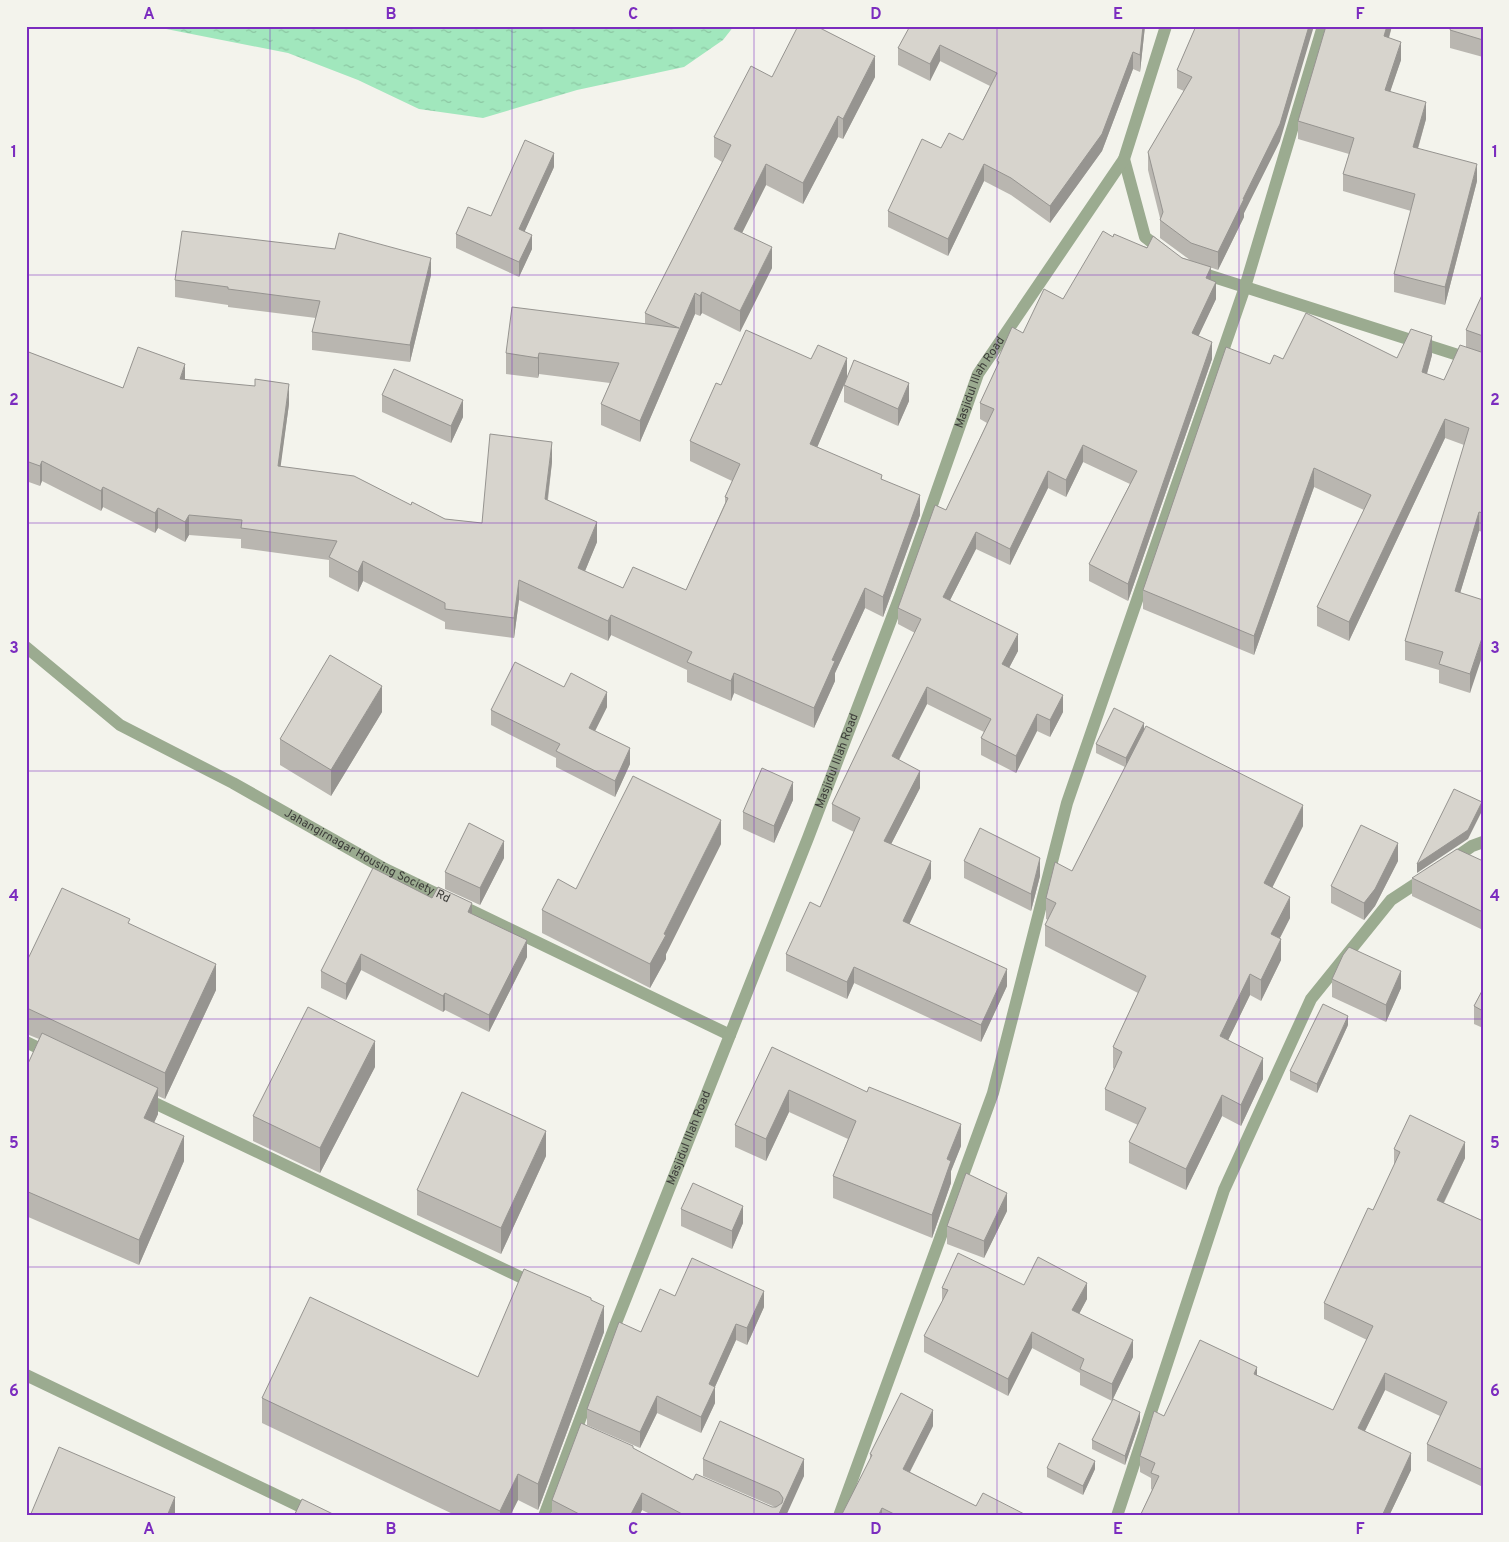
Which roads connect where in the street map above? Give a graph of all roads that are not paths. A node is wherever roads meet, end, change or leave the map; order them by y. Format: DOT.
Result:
graph roads {
  1 [pos="1166,26"];
  2 [pos="1323,26"];
  3 [pos="1124,160"];
  4 [pos="1173,258"];
  5 [pos="1187,268"];
  6 [pos="1245,287"];
  7 [pos="1483,363"];
  8 [pos="26,646"];
  9 [pos="1483,842"];
  10 [pos="730,1036"];
  11 [pos="26,1042"];
  12 [pos="62,1059"];
  13 [pos="134,1093"];
  14 [pos="544,1289"];
  15 [pos="26,1375"];
  16 [pos="320,1516"];
  17 [pos="544,1516"];
  18 [pos="839,1516"];
  19 [pos="1117,1516"];
  1 -- 3 [label="street, Masjidul Illah Road"];
  2 -- 6 [label="street"];
  3 -- 4 [label="street"];
  3 -- 10 [label="street, Masjidul Illah Road"];
  5 -- 6 [label="street"];
  6 -- 7 [label="street"];
  6 -- 18 [label="street"];
  8 -- 10 [label="street, Jahangirnagar Housing Society Rd"];
  9 -- 19 [label="street"];
  10 -- 17 [label="street, Masjidul Illah Road"];
  11 -- 12 [label="street"];
  13 -- 14 [label="street"];
  15 -- 16 [label="street"];
}
